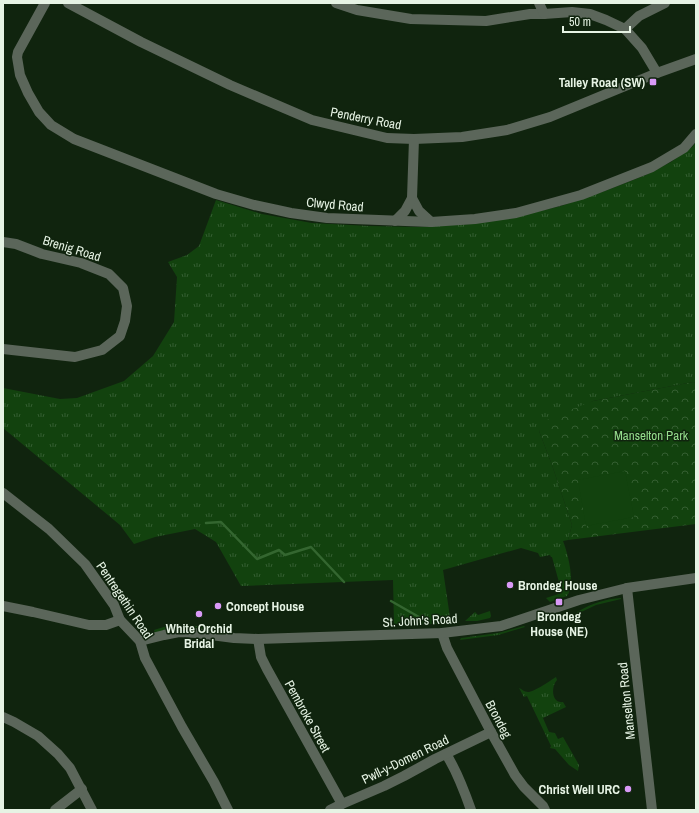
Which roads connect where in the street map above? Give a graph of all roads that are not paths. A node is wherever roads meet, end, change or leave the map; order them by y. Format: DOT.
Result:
graph roads {
  1 [pos="45,3"];
  2 [pos="68,3"];
  3 [pos="336,3"];
  4 [pos="538,3"];
  5 [pos="665,3"];
  6 [pos="544,14"];
  7 [pos="625,29"];
  8 [pos="696,59"];
  9 [pos="657,74"];
  10 [pos="696,134"];
  11 [pos="414,139"];
  12 [pos="412,198"];
  13 [pos="395,221"];
  14 [pos="431,222"];
  15 [pos="3,242"];
  16 [pos="3,349"];
  17 [pos="3,493"];
  18 [pos="696,578"];
  19 [pos="627,588"];
  20 [pos="3,606"];
  21 [pos="120,620"];
  22 [pos="442,633"];
  23 [pos="258,639"];
  24 [pos="140,641"];
  25 [pos="3,717"];
  26 [pos="491,732"];
  27 [pos="446,754"];
  28 [pos="82,790"];
  29 [pos="342,804"];
  30 [pos="546,809"];
  31 [pos="55,810"];
  32 [pos="92,810"];
  33 [pos="228,810"];
  34 [pos="330,810"];
  35 [pos="471,810"];
  36 [pos="652,810"];
  1 -- 13 [label="street, Clwyd Road"];
  2 -- 11 [label="street, Penderry Road"];
  3 -- 6 [label="street"];
  4 -- 6 [label="street"];
  5 -- 7 [label="street"];
  6 -- 7 [label="street"];
  7 -- 9 [label="street"];
  8 -- 9 [label="street, Penderry Road"];
  9 -- 11 [label="street, Penderry Road"];
  10 -- 14 [label="street, Clwyd Road"];
  11 -- 12 [label="street"];
  12 -- 13 [label="street"];
  12 -- 14 [label="street"];
  13 -- 14 [label="street, Clwyd Road"];
  15 -- 16 [label="street, Brenig Road"];
  17 -- 21 [label="street, Pentregethin Road"];
  18 -- 19 [label="street, St. John's Road"];
  19 -- 22 [label="street, St. John's Road"];
  19 -- 36 [label="street, Manselton Road"];
  20 -- 21 [label="street"];
  21 -- 24 [label="street, Pentregethin Road"];
  22 -- 23 [label="street, St. John's Road"];
  22 -- 26 [label="street, Brondeg"];
  23 -- 24 [label="street, St. John's Road"];
  23 -- 29 [label="street, Pembroke Street"];
  24 -- 33 [label="street, Pentregethin Road"];
  25 -- 28 [label="street"];
  26 -- 27 [label="street, Pwll-y-Domen Road"];
  26 -- 30 [label="street, Brondeg"];
  27 -- 29 [label="street, Pwll-y-Domen Road"];
  27 -- 35 [label="street"];
  28 -- 31 [label="street"];
  28 -- 32 [label="street"];
  29 -- 34 [label="street, Pwll-y-Domen Road"];
}
